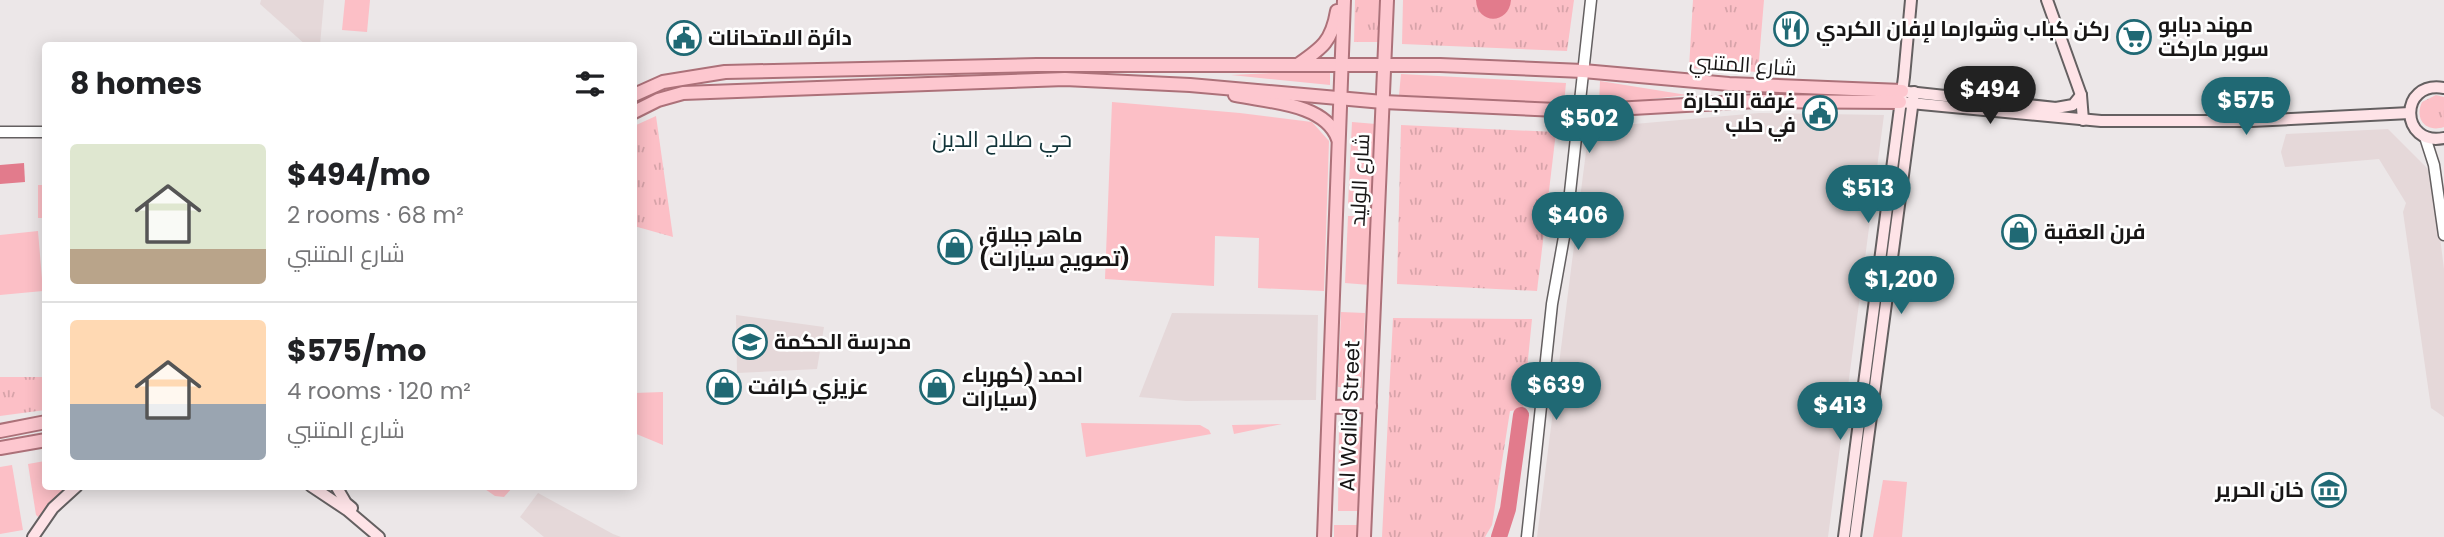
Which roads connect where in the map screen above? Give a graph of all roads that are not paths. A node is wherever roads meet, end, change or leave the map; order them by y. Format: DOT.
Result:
graph roads {
  1 [pos="1338,0"];
  2 [pos="1344,0"];
  3 [pos="1387,0"];
  4 [pos="1591,0"];
  5 [pos="1910,0"];
  6 [pos="2048,0"];
  7 [pos="1342,64"];
  8 [pos="1385,64"];
  9 [pos="1297,65"];
  10 [pos="1583,71"];
  11 [pos="1190,85"];
  12 [pos="2443,85"];
  13 [pos="637,94"];
  14 [pos="2081,95"];
  15 [pos="1908,97"];
  16 [pos="1341,98"];
  17 [pos="1383,102"];
  18 [pos="637,110"];
  19 [pos="1580,111"];
  20 [pos="2410,113"];
  21 [pos="2083,120"];
  22 [pos="0,132"];
  23 [pos="42,132"];
  24 [pos="2425,137"];
  25 [pos="2444,138"];
  26 [pos="1340,146"];
  27 [pos="2444,235"];
  28 [pos="1374,298"];
  29 [pos="1370,406"];
  30 [pos="1330,407"];
  31 [pos="42,423"];
  32 [pos="0,430"];
  33 [pos="42,441"];
  34 [pos="0,448"];
  35 [pos="73,490"];
  36 [pos="317,490"];
  37 [pos="338,490"];
  38 [pos="33,537"];
  39 [pos="379,537"];
  40 [pos="386,537"];
  41 [pos="1324,537"];
  42 [pos="1364,537"];
  43 [pos="1527,537"];
  44 [pos="1844,537"];
  45 [pos="1855,537"];
  1 -- 9 [label="main road"];
  2 -- 7 [label="main road"];
  3 -- 8 [label="main road"];
  4 -- 10 [label="street"];
  5 -- 15 [label="main road"];
  6 -- 14 [label="main road"];
  7 -- 8 [label="main road, شارع المتنبي"];
  7 -- 9 [label="main road, شارع المتنبي"];
  7 -- 16 [label="main road"];
  8 -- 10 [label="main road, شارع المتنبي"];
  8 -- 17 [label="main road, شارع الوليد"];
  9 -- 13 [label="main road, شارع المتنبي"];
  10 -- 15 [label="main road, شارع المتنبي"];
  10 -- 19 [label="street"];
  11 -- 16 [label="main road"];
  11 -- 18 [label="main road"];
  11 -- 26 [label="main road"];
  12 -- 20 [label="main road"];
  14 -- 15 [label="main road"];
  14 -- 21 [label="main road"];
  15 -- 19 [label="main road"];
  15 -- 21 [label="main road, شارع المتنبي"];
  15 -- 44 [label="main road"];
  15 -- 45 [label="main road"];
  16 -- 17 [label="main road"];
  16 -- 26 [label="main road"];
  17 -- 19 [label="main road"];
  17 -- 28 [label="main road, شارع الوليد"];
  19 -- 43 [label="street"];
  20 -- 21 [label="main road, شارع المتنبي"];
  20 -- 24 [label="main road"];
  22 -- 23 [label="street"];
  24 -- 25 [label="main road"];
  24 -- 27 [label="street"];
  26 -- 30 [label="main road"];
  28 -- 29 [label="main road, Al Walid Street"];
  29 -- 30 [label="main road"];
  29 -- 42 [label="main road, Al Walid Street"];
  30 -- 41 [label="main road"];
  31 -- 32 [label="main road"];
  33 -- 34 [label="main road"];
  35 -- 38 [label="main road"];
  36 -- 39 [label="main road"];
  37 -- 40 [label="main road"];
}
